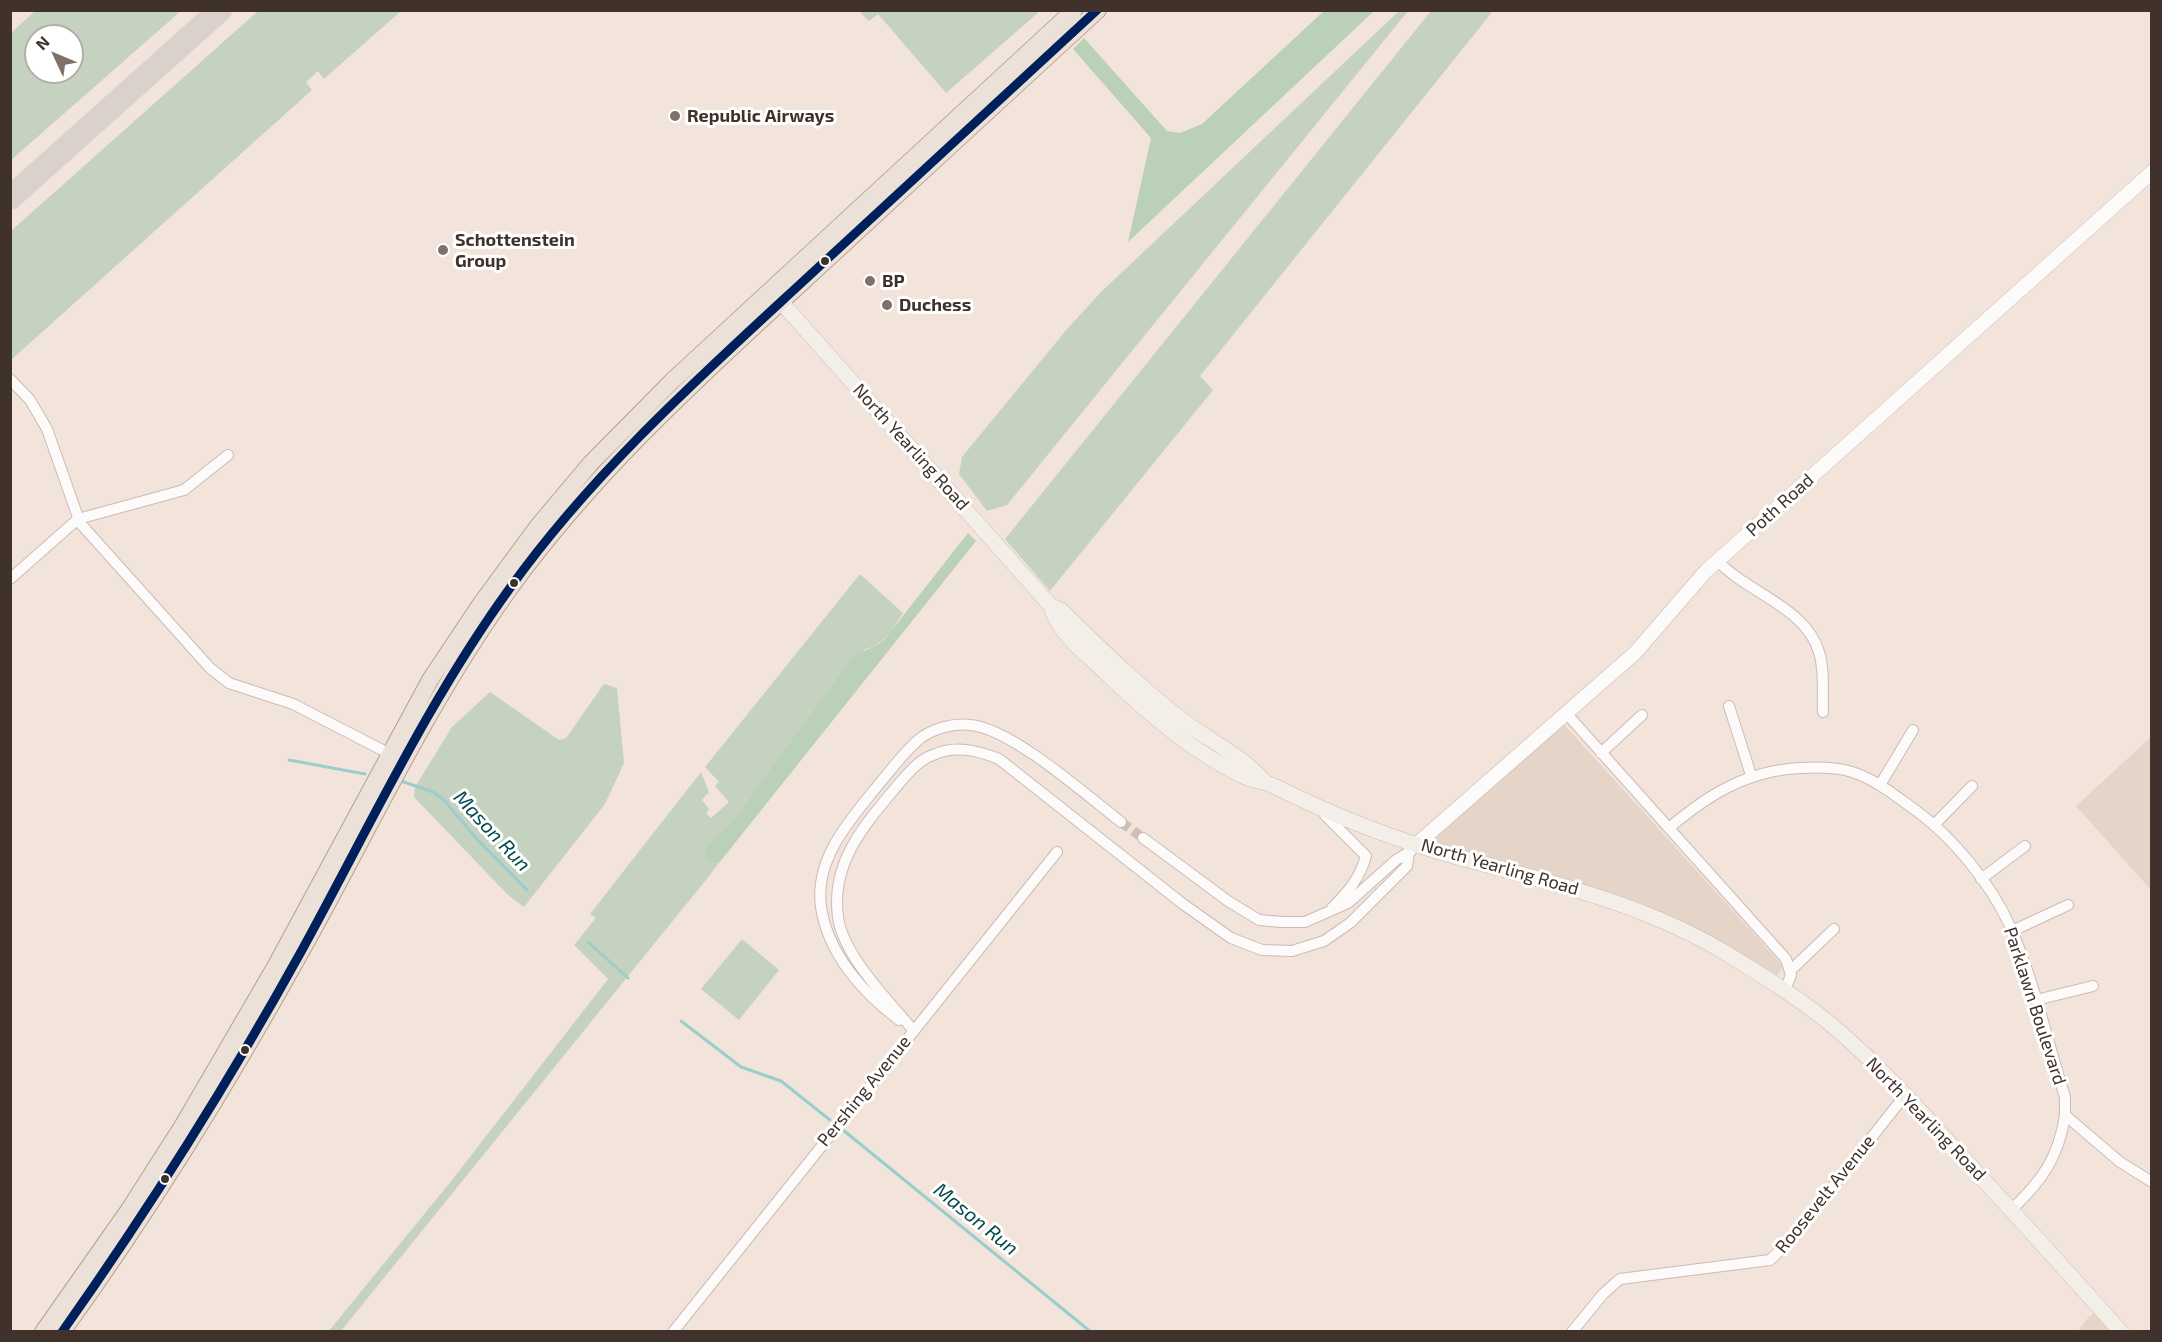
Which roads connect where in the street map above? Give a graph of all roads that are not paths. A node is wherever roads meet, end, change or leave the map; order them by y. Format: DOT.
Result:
graph roads {
  1 [pos="1074,10"];
  2 [pos="1098,10"];
  3 [pos="2151,172"];
  4 [pos="776,295"];
  5 [pos="10,379"];
  6 [pos="228,455"];
  7 [pos="78,519"];
  8 [pos="1718,561"];
  9 [pos="10,579"];
  10 [pos="1729,706"];
  11 [pos="1822,712"];
  12 [pos="1566,713"];
  13 [pos="1642,715"];
  14 [pos="1913,730"];
  15 [pos="1601,753"];
  16 [pos="396,757"];
  17 [pos="1752,775"];
  18 [pos="1880,785"];
  19 [pos="1972,786"];
  20 [pos="1316,807"];
  21 [pos="1121,822"];
  22 [pos="1934,825"];
  23 [pos="1669,828"];
  24 [pos="1143,838"];
  25 [pos="2025,846"];
  26 [pos="1413,848"];
  27 [pos="1057,852"];
  28 [pos="1981,879"];
  29 [pos="2067,905"];
  30 [pos="1327,912"];
  31 [pos="1834,929"];
  32 [pos="2012,931"];
  33 [pos="1792,969"];
  34 [pos="2093,986"];
  35 [pos="1785,990"];
  36 [pos="2036,1000"];
  37 [pos="914,1031"];
  38 [pos="1906,1094"];
  39 [pos="2065,1114"];
  40 [pos="2151,1182"];
  41 [pos="2011,1210"];
  42 [pos="43,1332"];
  43 [pos="62,1332"];
  44 [pos="673,1332"];
  45 [pos="1572,1332"];
  46 [pos="2121,1332"];
  1 -- 4 [label="main road"];
  2 -- 4 [label="main road"];
  3 -- 8 [label="street, Poth Road"];
  4 -- 16 [label="main road"];
  4 -- 20 [label="main road, North Yearling Road"];
  5 -- 7 [label="street"];
  6 -- 7 [label="street"];
  7 -- 9 [label="street"];
  7 -- 16 [label="street"];
  8 -- 11 [label="street"];
  8 -- 12 [label="street, Poth Road"];
  10 -- 17 [label="street"];
  12 -- 15 [label="street"];
  12 -- 26 [label="street, Poth Road"];
  13 -- 15 [label="street"];
  14 -- 18 [label="street"];
  15 -- 23 [label="street"];
  16 -- 42 [label="main road"];
  16 -- 43 [label="main road"];
  17 -- 18 [label="street, Parklawn Boulevard"];
  17 -- 23 [label="street, Parklawn Boulevard"];
  18 -- 22 [label="street, Parklawn Boulevard"];
  19 -- 22 [label="street"];
  20 -- 26 [label="main road, North Yearling Road"];
  20 -- 30 [label="street"];
  21 -- 37 [label="street"];
  22 -- 28 [label="street, Parklawn Boulevard"];
  23 -- 33 [label="street"];
  24 -- 30 [label="street"];
  25 -- 28 [label="street"];
  26 -- 30 [label="street"];
  26 -- 35 [label="main road, North Yearling Road"];
  26 -- 37 [label="street"];
  27 -- 37 [label="street, Pershing Avenue"];
  28 -- 32 [label="street, Parklawn Boulevard"];
  29 -- 32 [label="street"];
  31 -- 33 [label="street"];
  32 -- 36 [label="street, Parklawn Boulevard"];
  33 -- 35 [label="street"];
  34 -- 36 [label="street"];
  35 -- 38 [label="main road, North Yearling Road"];
  36 -- 39 [label="street, Parklawn Boulevard"];
  37 -- 44 [label="street, Pershing Avenue"];
  38 -- 41 [label="main road, North Yearling Road"];
  38 -- 45 [label="street, Roosevelt Avenue"];
  39 -- 40 [label="street"];
  39 -- 41 [label="street, Parklawn Boulevard"];
  41 -- 46 [label="main road, North Yearling Road"];
}
